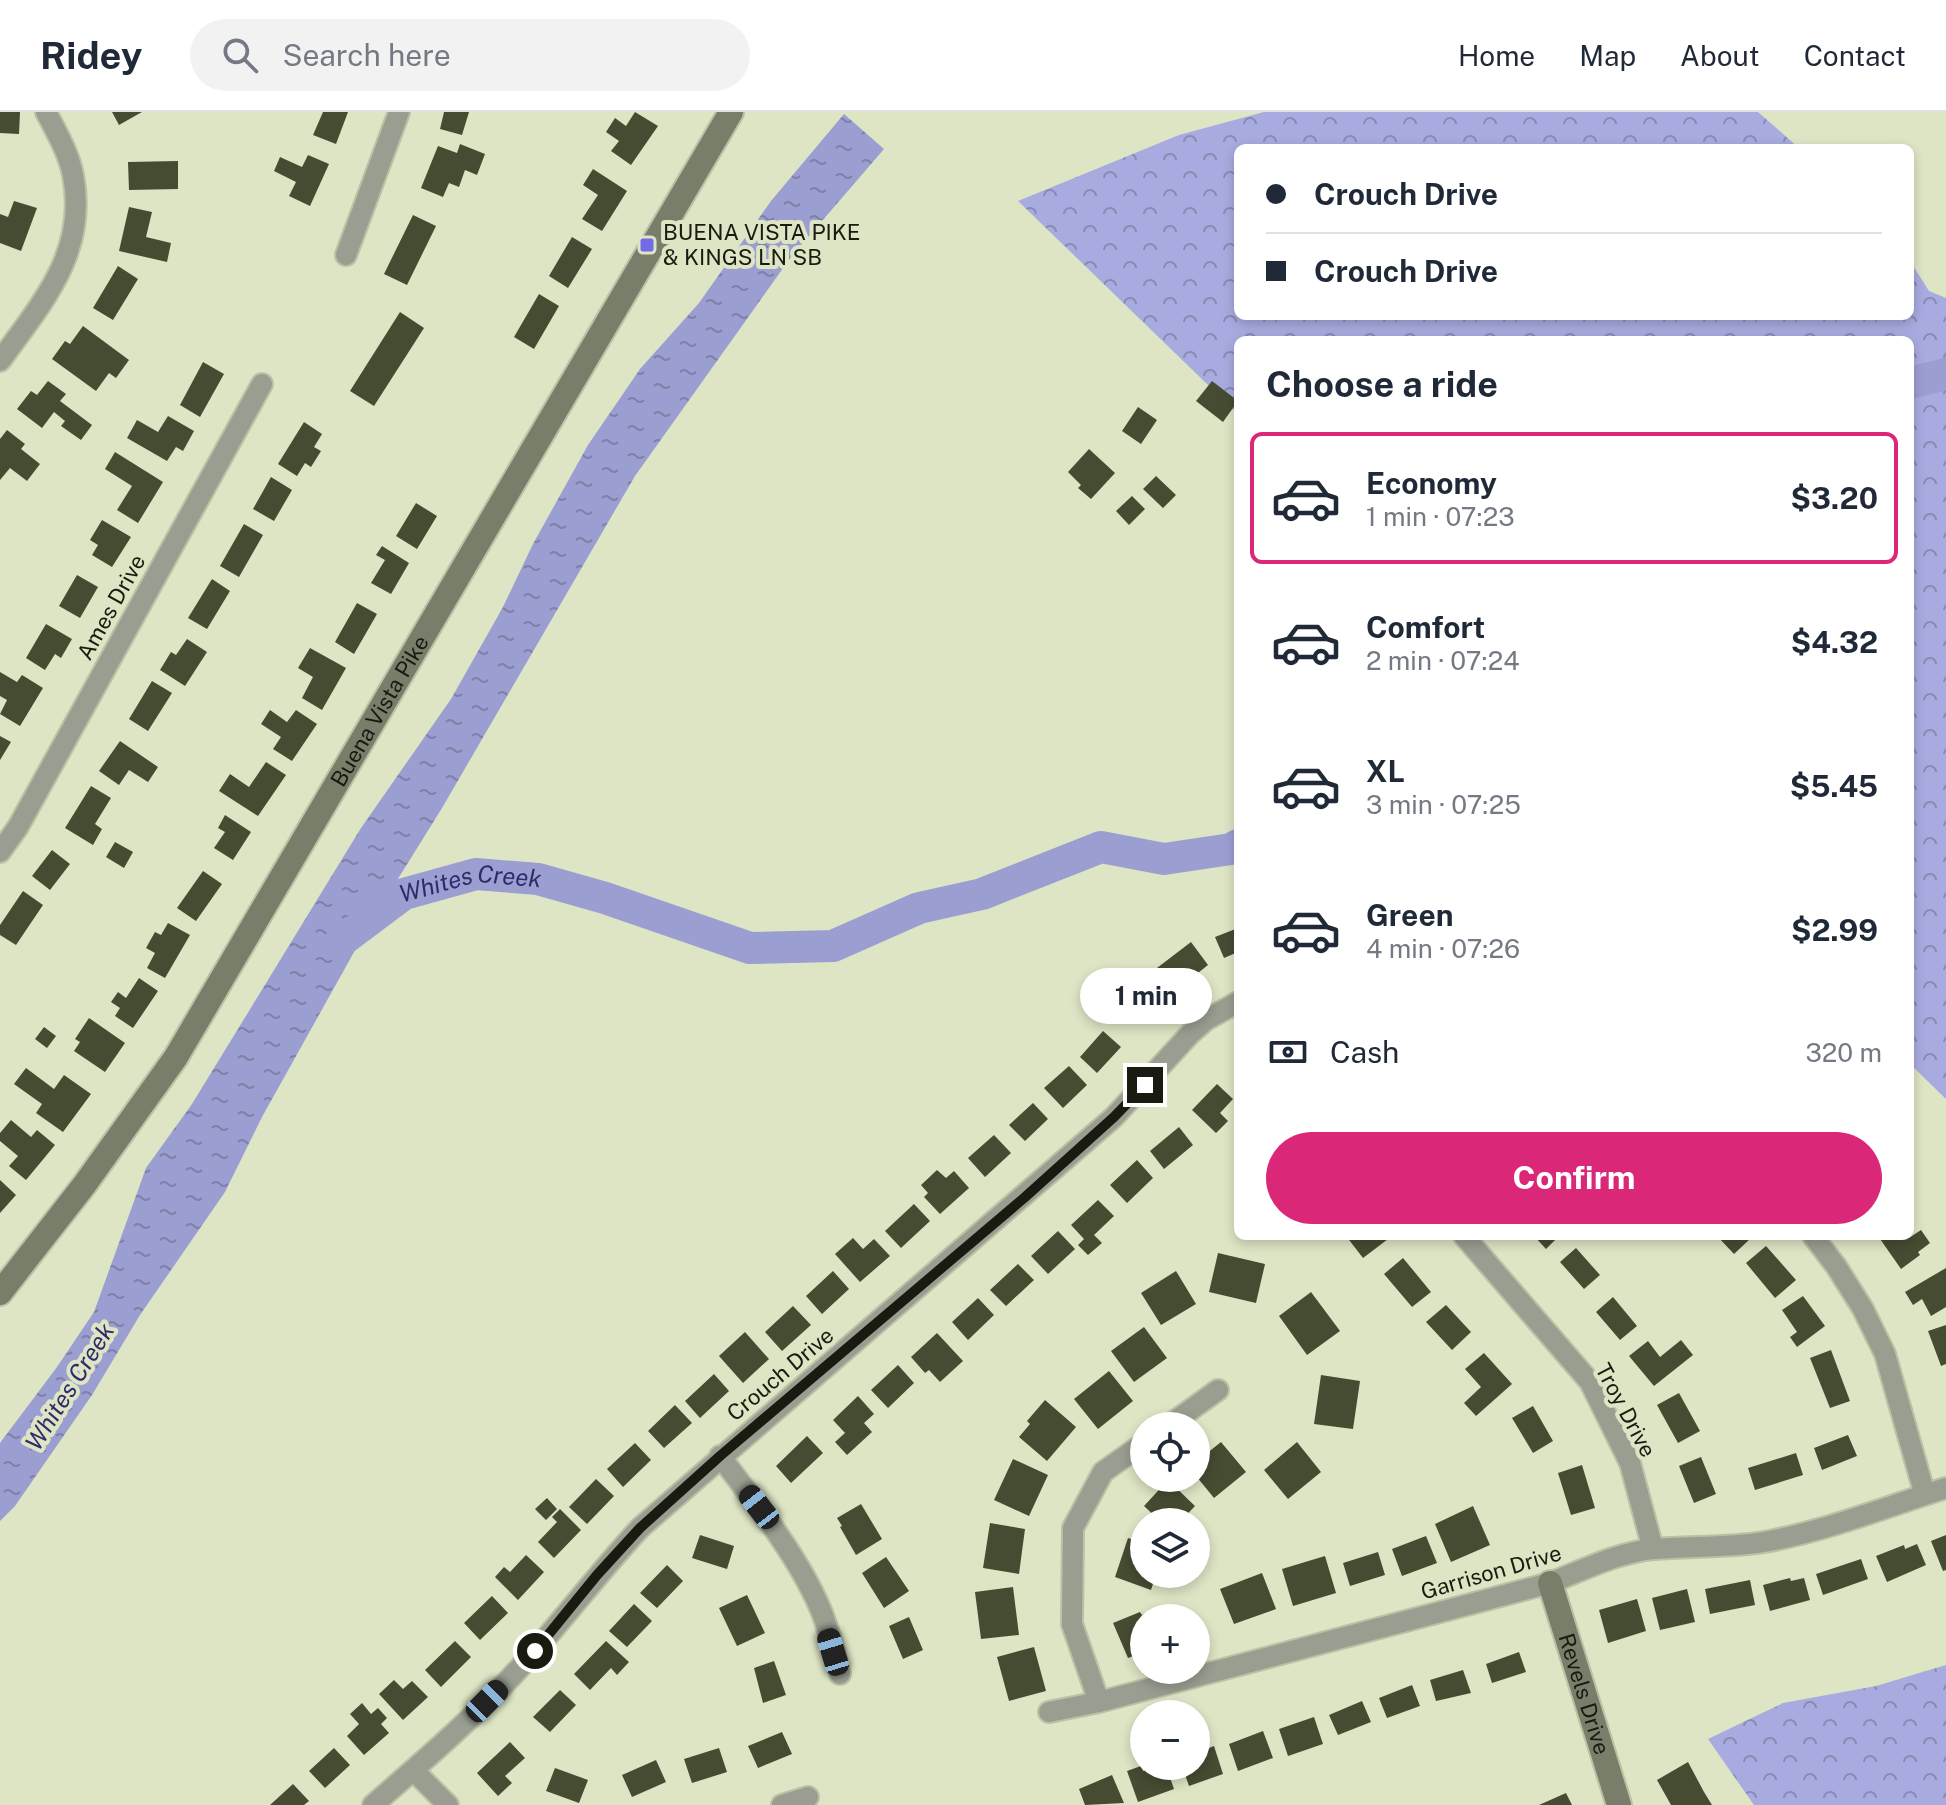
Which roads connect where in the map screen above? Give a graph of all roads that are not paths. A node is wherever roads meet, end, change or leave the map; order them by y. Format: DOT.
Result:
graph roads {
  1 [pos="46,112"];
  2 [pos="399,112"];
  3 [pos="731,112"];
  4 [pos="346,255"];
  5 [pos="0,361"];
  6 [pos="262,384"];
  7 [pos="0,852"];
  8 [pos="1234,1004"];
  9 [pos="1467,1240"];
  10 [pos="1816,1240"];
  11 [pos="0,1293"];
  12 [pos="1218,1390"];
  13 [pos="1187,1412"];
  14 [pos="1130,1453"];
  15 [pos="720,1456"];
  16 [pos="1946,1488"];
  17 [pos="1925,1495"];
  18 [pos="1653,1549"];
  19 [pos="1550,1583"];
  20 [pos="840,1674"];
  21 [pos="1099,1702"];
  22 [pos="1049,1712"];
  23 [pos="413,1770"];
  24 [pos="808,1797"];
  25 [pos="373,1805"];
  26 [pos="448,1805"];
  27 [pos="782,1805"];
  28 [pos="1619,1805"];
  1 -- 5 [label="street"];
  2 -- 4 [label="street"];
  3 -- 11 [label="main road, Buena Vista Pike"];
  6 -- 7 [label="street, Ames Drive"];
  8 -- 15 [label="street, Crouch Drive"];
  9 -- 18 [label="street, Troy Drive"];
  10 -- 17 [label="street"];
  12 -- 13 [label="street"];
  14 -- 21 [label="street"];
  15 -- 20 [label="street"];
  15 -- 23 [label="street, Crouch Drive"];
  16 -- 17 [label="street, Garrison Drive"];
  17 -- 18 [label="street, Garrison Drive"];
  18 -- 19 [label="street, Garrison Drive"];
  19 -- 21 [label="street, Garrison Drive"];
  19 -- 28 [label="main road, Revels Drive"];
  21 -- 22 [label="street, Garrison Drive"];
  23 -- 25 [label="street, Crouch Drive"];
  23 -- 26 [label="street"];
  24 -- 27 [label="street"];
}
